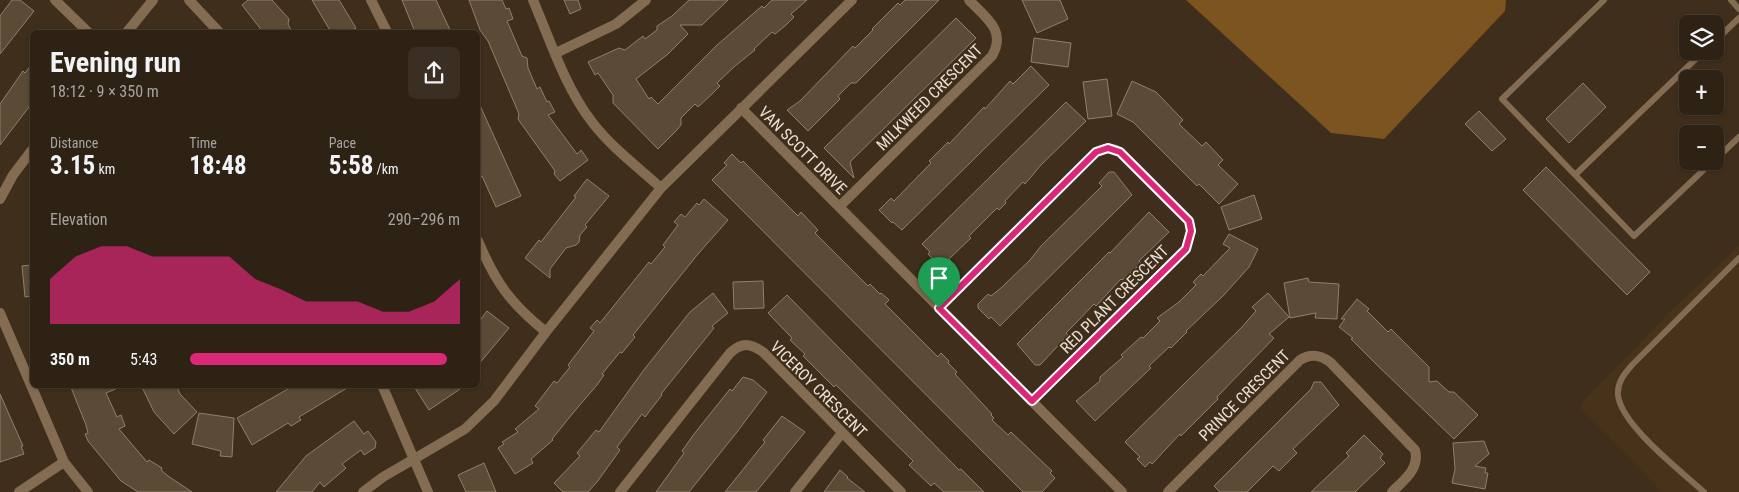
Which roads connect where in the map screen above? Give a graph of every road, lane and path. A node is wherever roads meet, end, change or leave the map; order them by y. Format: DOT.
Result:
graph roads {
  1 [pos="56,0"];
  2 [pos="153,0"];
  3 [pos="189,0"];
  4 [pos="371,0"];
  5 [pos="533,0"];
  6 [pos="646,0"];
  7 [pos="852,0"];
  8 [pos="968,0"];
  9 [pos="1604,0"];
  10 [pos="1731,0"];
  11 [pos="1739,9"];
  12 [pos="1739,18"];
  13 [pos="86,30"];
  14 [pos="129,30"];
  15 [pos="216,30"];
  16 [pos="385,30"];
  17 [pos="1724,32"];
  18 [pos="556,53"];
  19 [pos="1695,60"];
  20 [pos="741,108"];
  21 [pos="1739,137"];
  22 [pos="1724,151"];
  23 [pos="30,153"];
  24 [pos="1703,170"];
  25 [pos="1575,175"];
  26 [pos="661,188"];
  27 [pos="0,199"];
  28 [pos="839,207"];
  29 [pos="480,245"];
  30 [pos="1739,258"];
  31 [pos="939,308"];
  32 [pos="0,313"];
  33 [pos="546,332"];
  34 [pos="10,339"];
  35 [pos="0,343"];
  36 [pos="30,385"];
  37 [pos="32,388"];
  38 [pos="383,388"];
  39 [pos="1032,401"];
  40 [pos="842,433"];
  41 [pos="414,459"];
  42 [pos="64,462"];
  43 [pos="19,492"];
  44 [pos="88,492"];
  45 [pos="364,492"];
  46 [pos="428,492"];
  47 [pos="620,492"];
  48 [pos="795,492"];
  49 [pos="901,492"];
  50 [pos="1122,492"];
  51 [pos="1168,492"];
  52 [pos="1392,492"];
  53 [pos="1704,492"];
  1 -- 13 [label="street"];
  2 -- 14 [label="street"];
  3 -- 15 [label="street"];
  4 -- 16 [label="street"];
  5 -- 18 [label="street"];
  6 -- 18 [label="street"];
  7 -- 20 [label="street"];
  8 -- 28 [label="street, MILKWEED CRESCENT"];
  9 -- 25 [label="lane"];
  10 -- 11 [label="lane"];
  12 -- 17 [label="lane"];
  18 -- 26 [label="street"];
  19 -- 25 [label="lane"];
  20 -- 26 [label="street, VAN SCOTT DRIVE"];
  20 -- 28 [label="street, VAN SCOTT DRIVE"];
  21 -- 22 [label="lane"];
  23 -- 27 [label="street"];
  24 -- 25 [label="lane"];
  26 -- 33 [label="street, VAN SCOTT DRIVE"];
  28 -- 31 [label="street, VAN SCOTT DRIVE"];
  29 -- 33 [label="street"];
  30 -- 53 [label="lane"];
  31 -- 39 [label="street, VAN SCOTT DRIVE"];
  31 -- 39 [label="street, RED PLANT CRESCENT"];
  32 -- 34 [label="street"];
  33 -- 41 [label="street, VAN SCOTT DRIVE"];
  34 -- 35 [label="street"];
  34 -- 36 [label="street"];
  37 -- 42 [label="street"];
  38 -- 41 [label="street"];
  39 -- 50 [label="street, VAN SCOTT DRIVE"];
  40 -- 47 [label="street, VICEROY CRESCENT"];
  40 -- 48 [label="street"];
  40 -- 49 [label="street, VICEROY CRESCENT"];
  41 -- 45 [label="street, VAN SCOTT DRIVE"];
  41 -- 46 [label="street"];
  42 -- 43 [label="street"];
  42 -- 44 [label="street"];
  51 -- 52 [label="street, PRINCE CRESCENT"];
}
